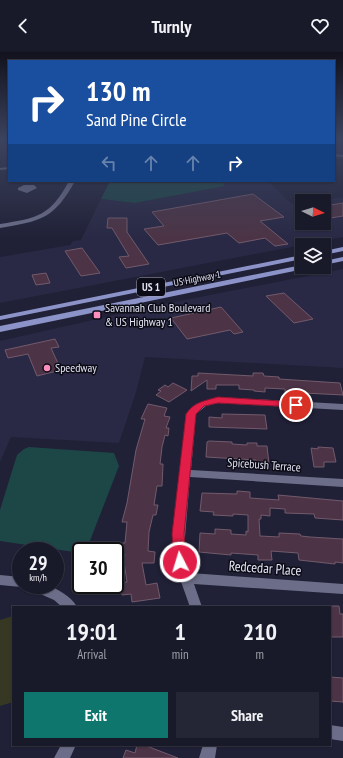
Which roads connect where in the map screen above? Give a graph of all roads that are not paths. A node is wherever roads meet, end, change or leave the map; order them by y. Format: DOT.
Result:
graph roads {
  1 [pos="71,182"];
  2 [pos="0,226"];
  3 [pos="343,249"];
  4 [pos="331,252"];
  5 [pos="295,258"];
  6 [pos="343,259"];
  7 [pos="331,262"];
  8 [pos="295,269"];
  9 [pos="0,318"];
  10 [pos="0,328"];
  11 [pos="343,407"];
  12 [pos="184,473"];
  13 [pos="343,483"];
  14 [pos="185,578"];
  15 [pos="0,580"];
  16 [pos="12,581"];
  17 [pos="343,589"];
  18 [pos="54,594"];
  19 [pos="70,606"];
  20 [pos="196,606"];
  21 [pos="331,732"];
  22 [pos="343,734"];
  23 [pos="68,746"];
  24 [pos="210,746"];
  25 [pos="62,758"];
  26 [pos="207,758"];
  1 -- 2 [label="street"];
  3 -- 4 [label="main road"];
  5 -- 9 [label="main road, US Highway 1 / US 1"];
  6 -- 7 [label="main road"];
  8 -- 10 [label="main road, US Highway 1 / US 1"];
  11 -- 12 [label="street"];
  12 -- 13 [label="street, Spicebush Terrace"];
  12 -- 14 [label="street"];
  14 -- 17 [label="street, Redcedar Place"];
  14 -- 20 [label="street"];
  15 -- 16 [label="street"];
  18 -- 19 [label="street"];
  21 -- 22 [label="street"];
  23 -- 25 [label="street"];
  24 -- 26 [label="street"];
}
